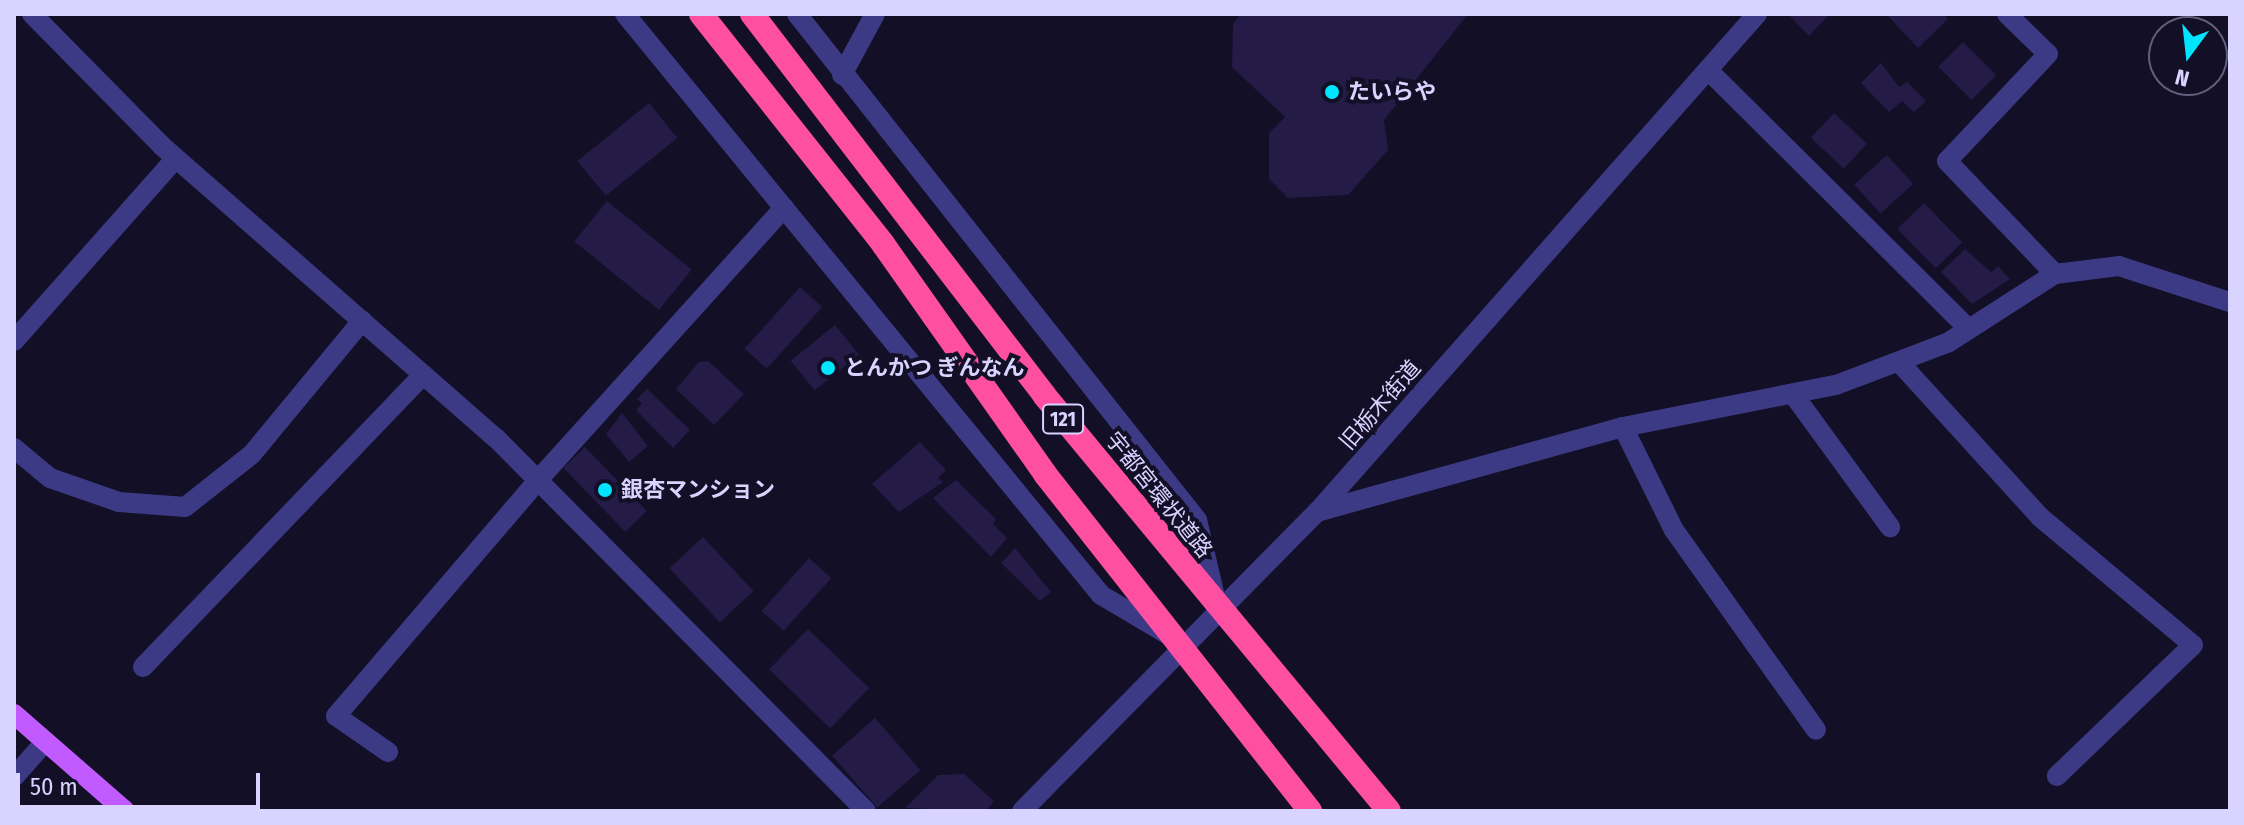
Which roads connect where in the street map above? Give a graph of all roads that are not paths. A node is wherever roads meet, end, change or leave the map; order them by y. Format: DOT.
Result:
graph roads {
  1 [pos="32,14"];
  2 [pos="625,14"];
  3 [pos="701,14"];
  4 [pos="752,14"];
  5 [pos="797,14"];
  6 [pos="875,14"];
  7 [pos="1757,14"];
  8 [pos="2007,14"];
  9 [pos="1708,70"];
  10 [pos="842,75"];
  11 [pos="176,158"];
  12 [pos="784,208"];
  13 [pos="2055,274"];
  14 [pos="2230,302"];
  15 [pos="362,321"];
  16 [pos="1969,329"];
  17 [pos="14,341"];
  18 [pos="1900,363"];
  19 [pos="423,375"];
  20 [pos="1793,394"];
  21 [pos="1623,427"];
  22 [pos="14,448"];
  23 [pos="538,480"];
  24 [pos="1318,511"];
  25 [pos="1890,527"];
  26 [pos="1218,609"];
  27 [pos="1183,644"];
  28 [pos="143,667"];
  29 [pos="14,714"];
  30 [pos="1816,730"];
  31 [pos="45,742"];
  32 [pos="388,752"];
  33 [pos="2057,776"];
  34 [pos="14,777"];
  35 [pos="125,811"];
  36 [pos="866,811"];
  37 [pos="1022,811"];
  38 [pos="1310,811"];
  39 [pos="1389,811"];
  1 -- 11 [label="street"];
  2 -- 12 [label="street"];
  3 -- 27 [label="highway, 121"];
  4 -- 26 [label="highway, 宇都宮環状道路 / 121"];
  5 -- 10 [label="street"];
  6 -- 10 [label="street"];
  7 -- 9 [label="street, 旧栃木街道"];
  8 -- 13 [label="street"];
  9 -- 16 [label="street"];
  9 -- 24 [label="street, 旧栃木街道"];
  10 -- 26 [label="street"];
  11 -- 15 [label="street"];
  11 -- 17 [label="street"];
  12 -- 23 [label="street"];
  12 -- 27 [label="street"];
  13 -- 14 [label="street"];
  13 -- 16 [label="street"];
  15 -- 19 [label="street"];
  15 -- 22 [label="street"];
  16 -- 18 [label="street"];
  18 -- 20 [label="street"];
  18 -- 33 [label="street"];
  19 -- 23 [label="street"];
  19 -- 28 [label="street"];
  20 -- 21 [label="street"];
  20 -- 25 [label="street"];
  21 -- 24 [label="street"];
  21 -- 30 [label="street"];
  23 -- 32 [label="street"];
  23 -- 36 [label="street"];
  24 -- 26 [label="street, 旧栃木街道"];
  26 -- 27 [label="street, 旧栃木街道"];
  26 -- 39 [label="highway, 宇都宮環状道路 / 121"];
  27 -- 37 [label="street, 旧栃木街道"];
  27 -- 38 [label="highway, 121"];
  29 -- 31 [label="main road"];
  31 -- 34 [label="street"];
  31 -- 35 [label="main road"];
}
